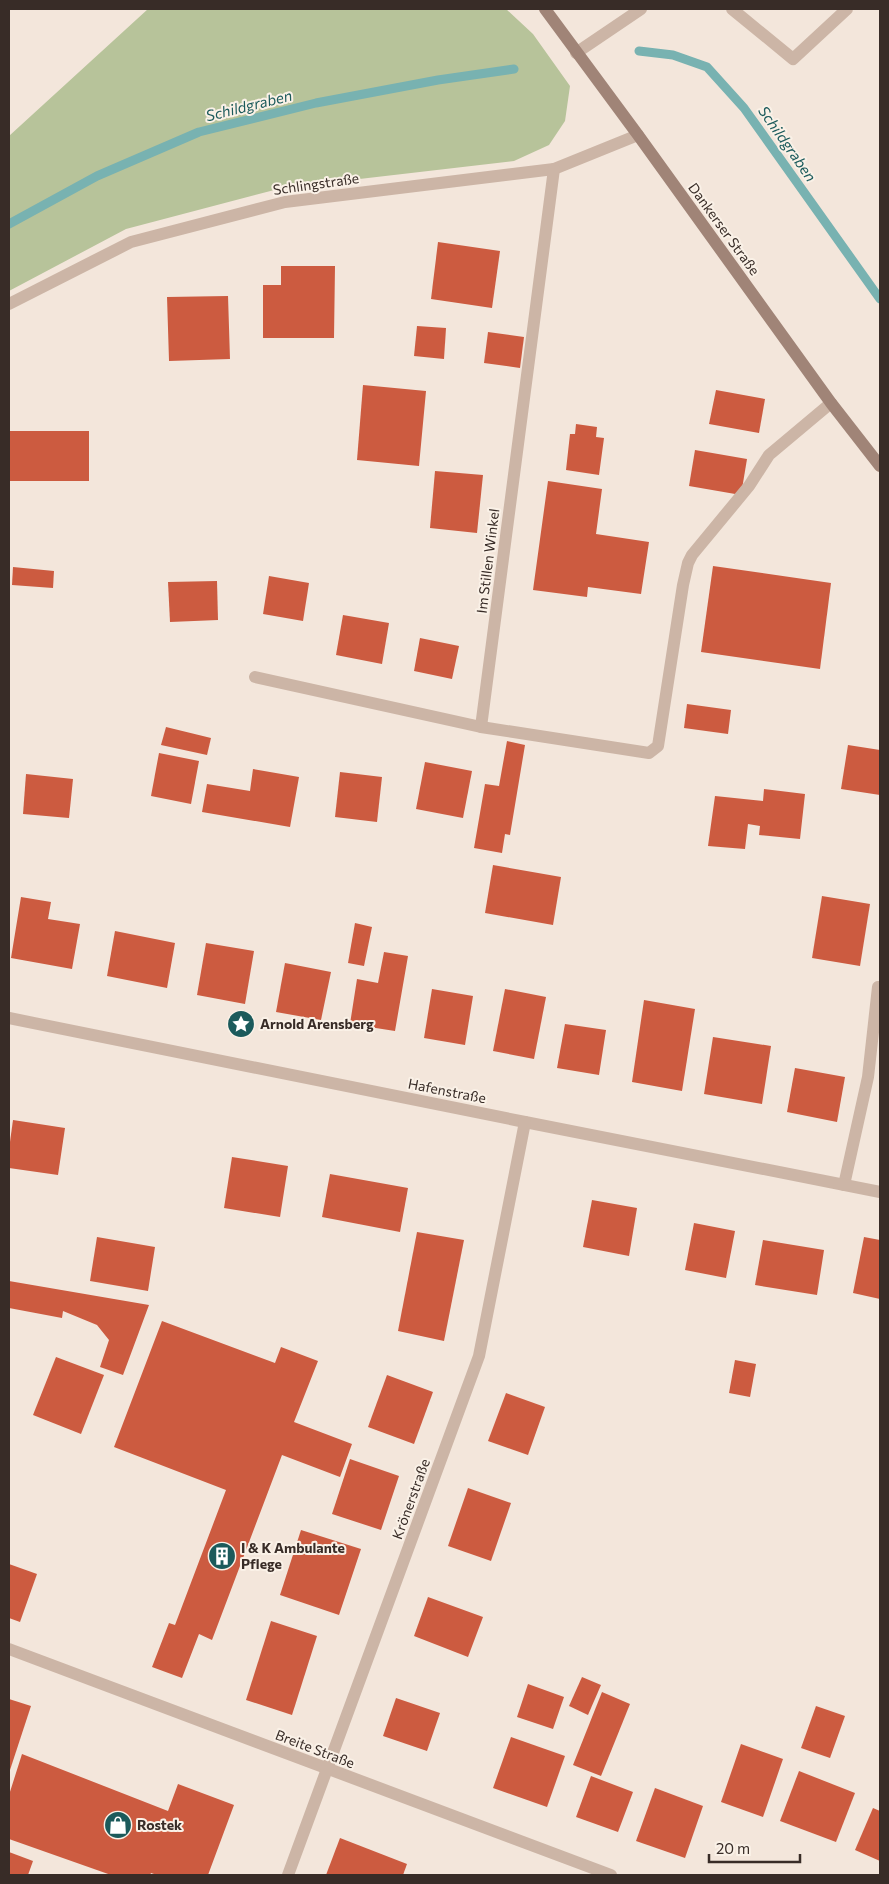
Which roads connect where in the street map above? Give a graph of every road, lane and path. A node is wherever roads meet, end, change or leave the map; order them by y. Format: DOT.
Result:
graph roads {
  1 [pos="545,9"];
  2 [pos="641,9"];
  3 [pos="732,9"];
  4 [pos="847,9"];
  5 [pos="576,53"];
  6 [pos="638,135"];
  7 [pos="554,169"];
  8 [pos="9,304"];
  9 [pos="831,402"];
  10 [pos="880,466"];
  11 [pos="255,677"];
  12 [pos="481,727"];
  13 [pos="878,987"];
  14 [pos="9,1018"];
  15 [pos="525,1122"];
  16 [pos="844,1185"];
  17 [pos="880,1192"];
  18 [pos="9,1649"];
  19 [pos="328,1770"];
  20 [pos="288,1875"];
  21 [pos="611,1875"];
  1 -- 5 [label="main road, Dankerser Straße"];
  2 -- 5 [label="street"];
  3 -- 4 [label="street"];
  5 -- 6 [label="main road, Dankerser Straße"];
  6 -- 7 [label="street, Schlingstraße"];
  6 -- 9 [label="main road, Dankerser Straße"];
  7 -- 8 [label="street, Schlingstraße"];
  7 -- 12 [label="street, Im Stillen Winkel"];
  9 -- 10 [label="main road, Dankerser Straße"];
  9 -- 12 [label="street"];
  11 -- 12 [label="street"];
  13 -- 16 [label="street"];
  14 -- 15 [label="street, Hafenstraße"];
  15 -- 16 [label="street, Hafenstraße"];
  15 -- 19 [label="street, Krönerstraße"];
  16 -- 17 [label="street, Hafenstraße"];
  18 -- 19 [label="street, Breite Straße"];
  19 -- 20 [label="street, Krönerstraße"];
  19 -- 21 [label="street, Breite Straße"];
}
